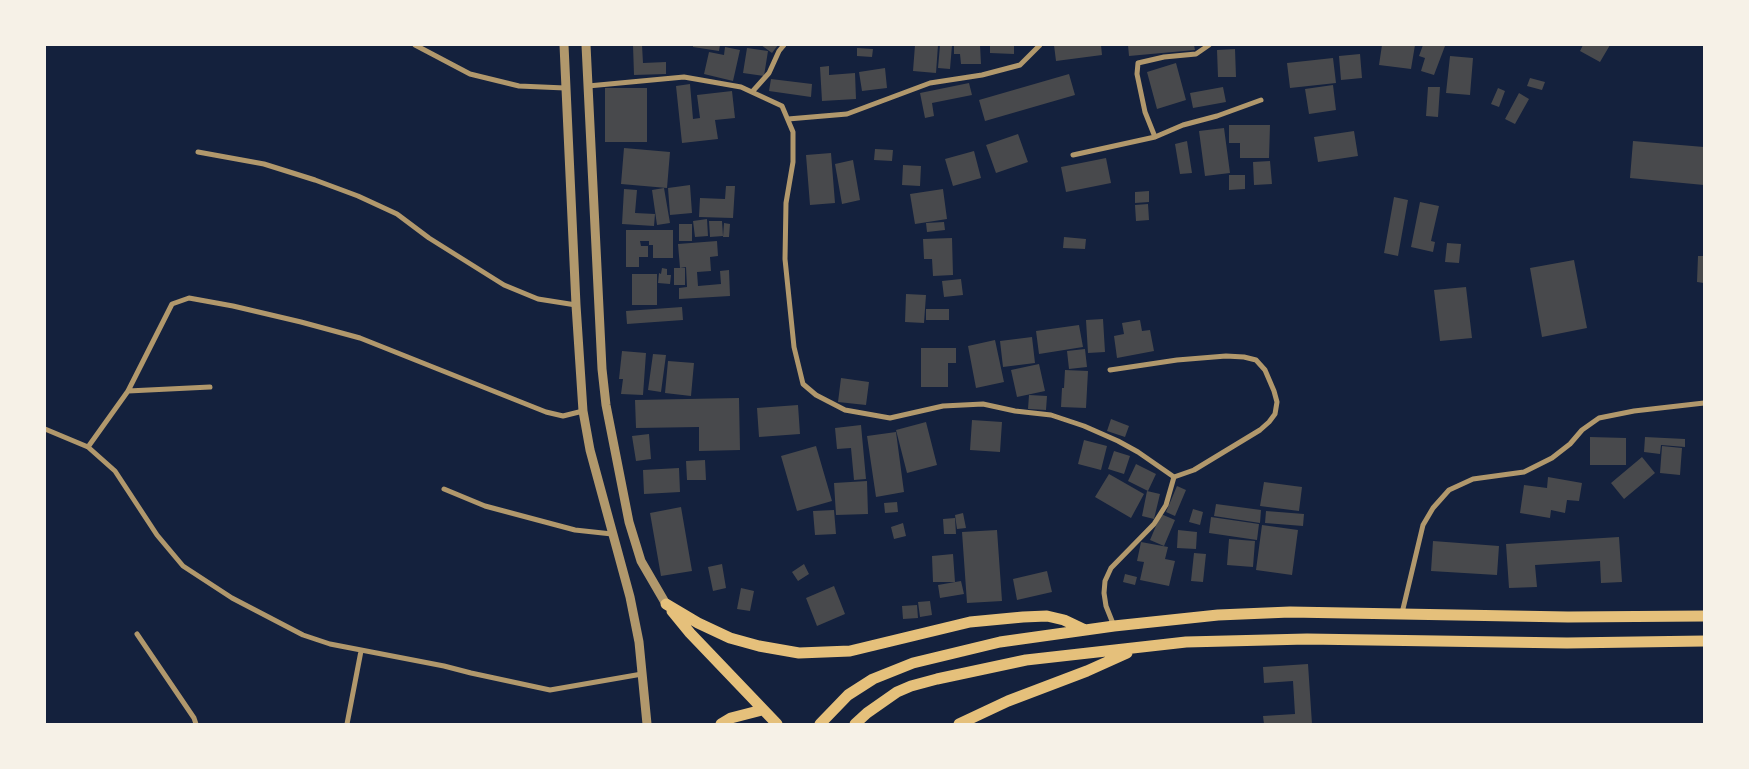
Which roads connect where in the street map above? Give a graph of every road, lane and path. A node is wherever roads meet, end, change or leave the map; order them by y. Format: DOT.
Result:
graph roads {
  1 [pos="414,45"];
  2 [pos="564,45"];
  3 [pos="586,45"];
  4 [pos="784,45"];
  5 [pos="1040,45"];
  6 [pos="1209,45"];
  7 [pos="587,86"];
  8 [pos="565,88"];
  9 [pos="752,92"];
  10 [pos="1261,100"];
  11 [pos="788,119"];
  12 [pos="1155,137"];
  13 [pos="198,152"];
  14 [pos="1073,155"];
  15 [pos="576,305"];
  16 [pos="1110,370"];
  17 [pos="210,387"];
  18 [pos="128,391"];
  19 [pos="1704,403"];
  20 [pos="583,411"];
  21 [pos="45,429"];
  22 [pos="88,447"];
  23 [pos="1174,477"];
  24 [pos="444,489"];
  25 [pos="612,534"];
  26 [pos="666,604"];
  27 [pos="1402,614"];
  28 [pos="1704,616"];
  29 [pos="1114,626"];
  30 [pos="1086,630"];
  31 [pos="137,634"];
  32 [pos="1704,642"];
  33 [pos="1137,648"];
  34 [pos="361,651"];
  35 [pos="642,674"];
  36 [pos="762,710"];
  37 [pos="196,724"];
  38 [pos="347,724"];
  39 [pos="647,724"];
  40 [pos="721,724"];
  41 [pos="777,724"];
  42 [pos="820,724"];
  43 [pos="855,724"];
  44 [pos="958,724"];
  1 -- 8 [label="street"];
  2 -- 8 [label="street"];
  3 -- 7 [label="street"];
  4 -- 9 [label="street"];
  5 -- 11 [label="street"];
  6 -- 12 [label="street"];
  7 -- 9 [label="street"];
  7 -- 26 [label="street"];
  8 -- 15 [label="street"];
  9 -- 11 [label="street"];
  10 -- 12 [label="street"];
  11 -- 23 [label="street"];
  12 -- 14 [label="street"];
  13 -- 15 [label="street"];
  15 -- 20 [label="street"];
  16 -- 23 [label="street"];
  17 -- 18 [label="street"];
  18 -- 20 [label="street"];
  18 -- 22 [label="street"];
  19 -- 27 [label="street"];
  20 -- 25 [label="street"];
  21 -- 22 [label="street"];
  22 -- 34 [label="street"];
  23 -- 29 [label="street"];
  24 -- 25 [label="street"];
  25 -- 35 [label="street"];
  26 -- 30 [label="highway"];
  26 -- 36 [label="highway"];
  27 -- 28 [label="highway"];
  27 -- 29 [label="highway"];
  29 -- 30 [label="highway"];
  30 -- 42 [label="highway"];
  31 -- 37 [label="street"];
  32 -- 33 [label="highway"];
  33 -- 43 [label="highway"];
  33 -- 44 [label="highway"];
  34 -- 35 [label="street"];
  34 -- 38 [label="street"];
  35 -- 39 [label="street"];
  36 -- 40 [label="highway"];
  36 -- 41 [label="highway"];
}
